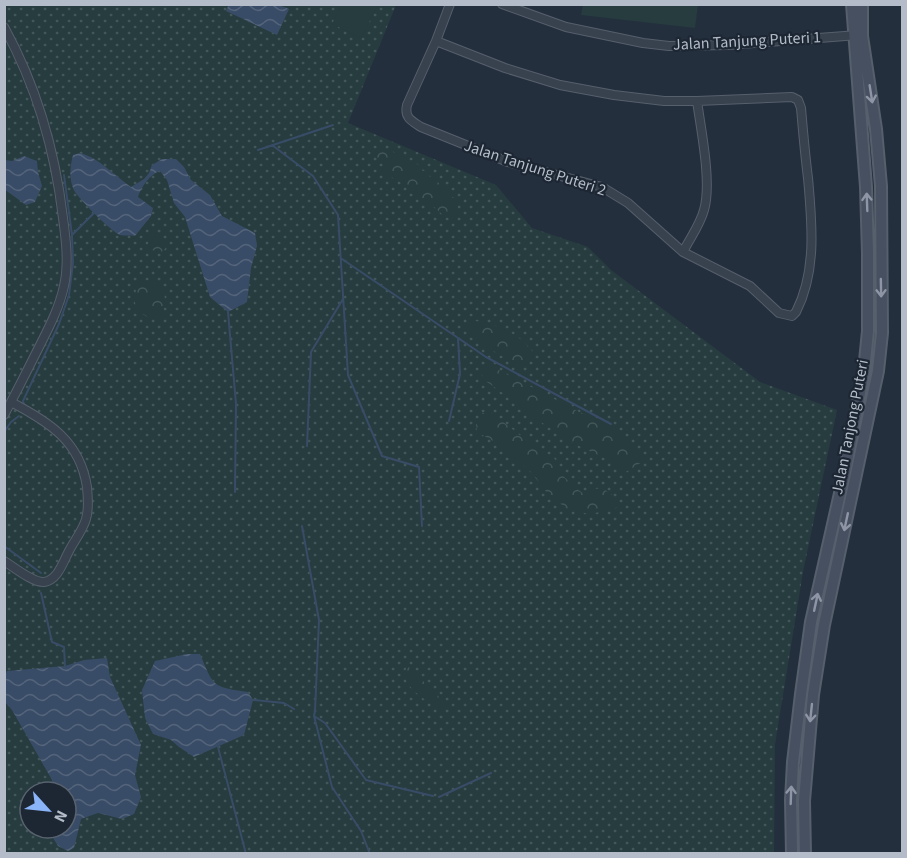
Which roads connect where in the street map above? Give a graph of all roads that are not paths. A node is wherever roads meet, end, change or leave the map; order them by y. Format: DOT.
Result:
graph roads {
  1 [pos="450,4"];
  2 [pos="502,4"];
  3 [pos="852,4"];
  4 [pos="862,4"];
  5 [pos="4,27"];
  6 [pos="858,35"];
  7 [pos="436,40"];
  8 [pos="697,101"];
  9 [pos="683,252"];
  10 [pos="11,402"];
  11 [pos="4,415"];
  12 [pos="4,561"];
  13 [pos="792,854"];
  14 [pos="805,854"];
  1 -- 7 [label="street, Jalan Tanjung Puteri 2"];
  2 -- 6 [label="street, Jalan Tanjung Puteri 1"];
  3 -- 6 [label="street, Jalan Tanjong Puteri"];
  4 -- 6 [label="street, Jalan Tanjong Puteri"];
  5 -- 10 [label="street"];
  13 -- 6 [label="street, Jalan Tanjong Puteri, one-way"];
  6 -- 14 [label="street, Jalan Tanjong Puteri, one-way"];
  7 -- 8 [label="street"];
  7 -- 9 [label="street, Jalan Tanjung Puteri 2"];
  8 -- 9 [label="street"];
  8 -- 9 [label="street, Jalan Tanjung Puteri 2"];
  10 -- 11 [label="street"];
  10 -- 12 [label="street"];
}
